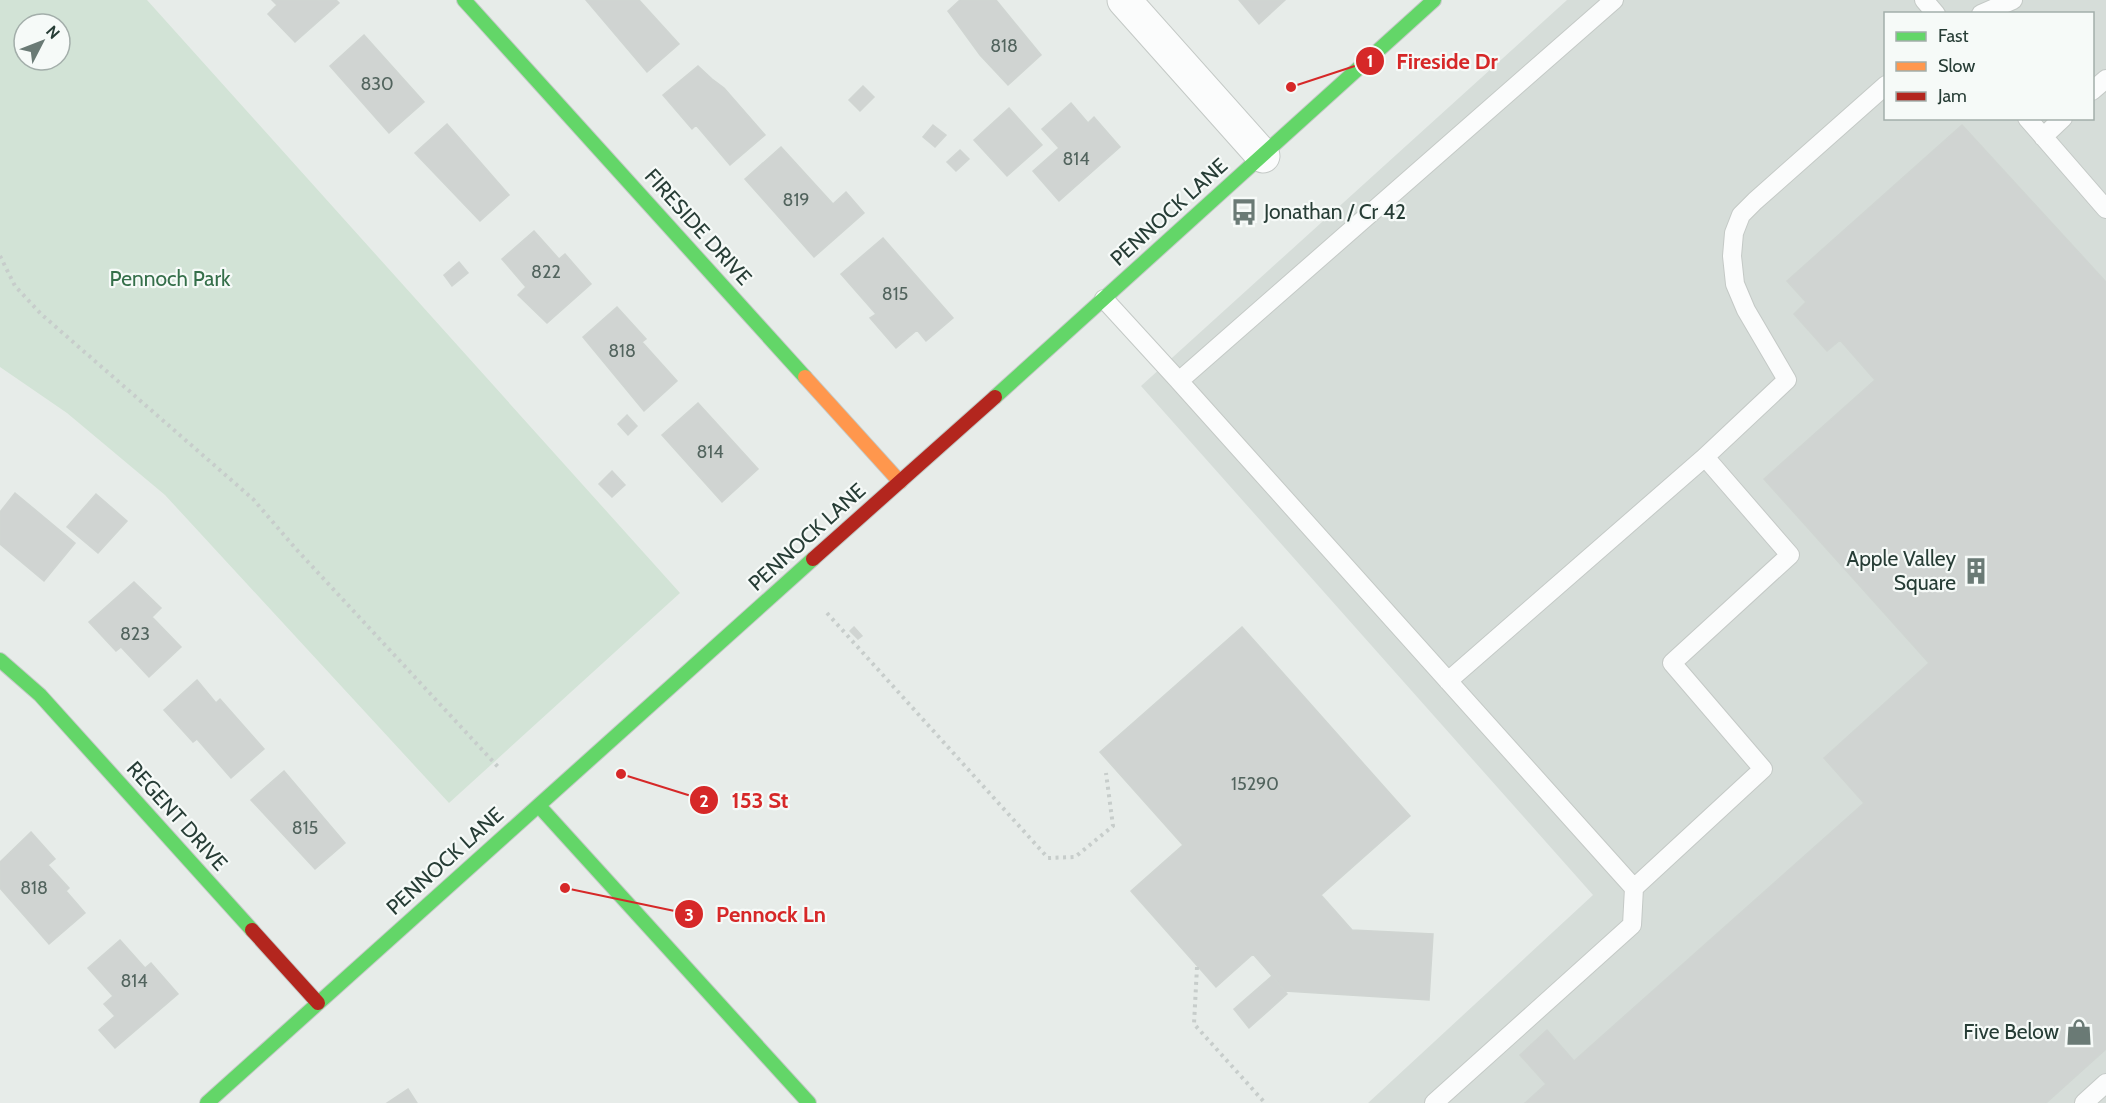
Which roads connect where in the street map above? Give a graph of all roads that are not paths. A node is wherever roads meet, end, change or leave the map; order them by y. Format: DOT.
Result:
graph roads {
  1 [pos="464,0"];
  2 [pos="1124,0"];
  3 [pos="1434,0"];
  4 [pos="1614,0"];
  5 [pos="1924,0"];
  6 [pos="2013,0"];
  7 [pos="1934,12"];
  8 [pos="1986,12"];
  9 [pos="2106,79"];
  10 [pos="1884,87"];
  11 [pos="2094,89"];
  12 [pos="2029,120"];
  13 [pos="2061,120"];
  14 [pos="2043,137"];
  15 [pos="1263,156"];
  16 [pos="2106,210"];
  17 [pos="1104,299"];
  18 [pos="1179,381"];
  19 [pos="1705,457"];
  20 [pos="900,482"];
  21 [pos="0,660"];
  22 [pos="1448,681"];
  23 [pos="539,806"];
  24 [pos="1634,888"];
  25 [pos="318,1003"];
  26 [pos="2106,1083"];
  27 [pos="207,1103"];
  28 [pos="809,1103"];
  29 [pos="1434,1103"];
  30 [pos="2084,1103"];
  1 -- 20 [label="street, FIRESIDE DRIVE"];
  2 -- 15 [label="street"];
  3 -- 15 [label="street, PENNOCK LANE"];
  4 -- 18 [label="lane"];
  5 -- 7 [label="lane"];
  6 -- 8 [label="lane"];
  9 -- 11 [label="lane"];
  10 -- 19 [label="lane"];
  12 -- 14 [label="lane"];
  13 -- 14 [label="lane"];
  14 -- 16 [label="lane"];
  15 -- 17 [label="street, PENNOCK LANE"];
  17 -- 18 [label="lane"];
  17 -- 20 [label="street, PENNOCK LANE"];
  18 -- 22 [label="lane"];
  19 -- 22 [label="lane"];
  19 -- 24 [label="lane"];
  20 -- 23 [label="street, PENNOCK LANE"];
  21 -- 25 [label="street, REGENT DRIVE"];
  22 -- 24 [label="lane"];
  23 -- 25 [label="street, PENNOCK LANE"];
  23 -- 28 [label="street"];
  24 -- 29 [label="lane"];
  25 -- 27 [label="street, PENNOCK LANE"];
  26 -- 30 [label="lane"];
}
